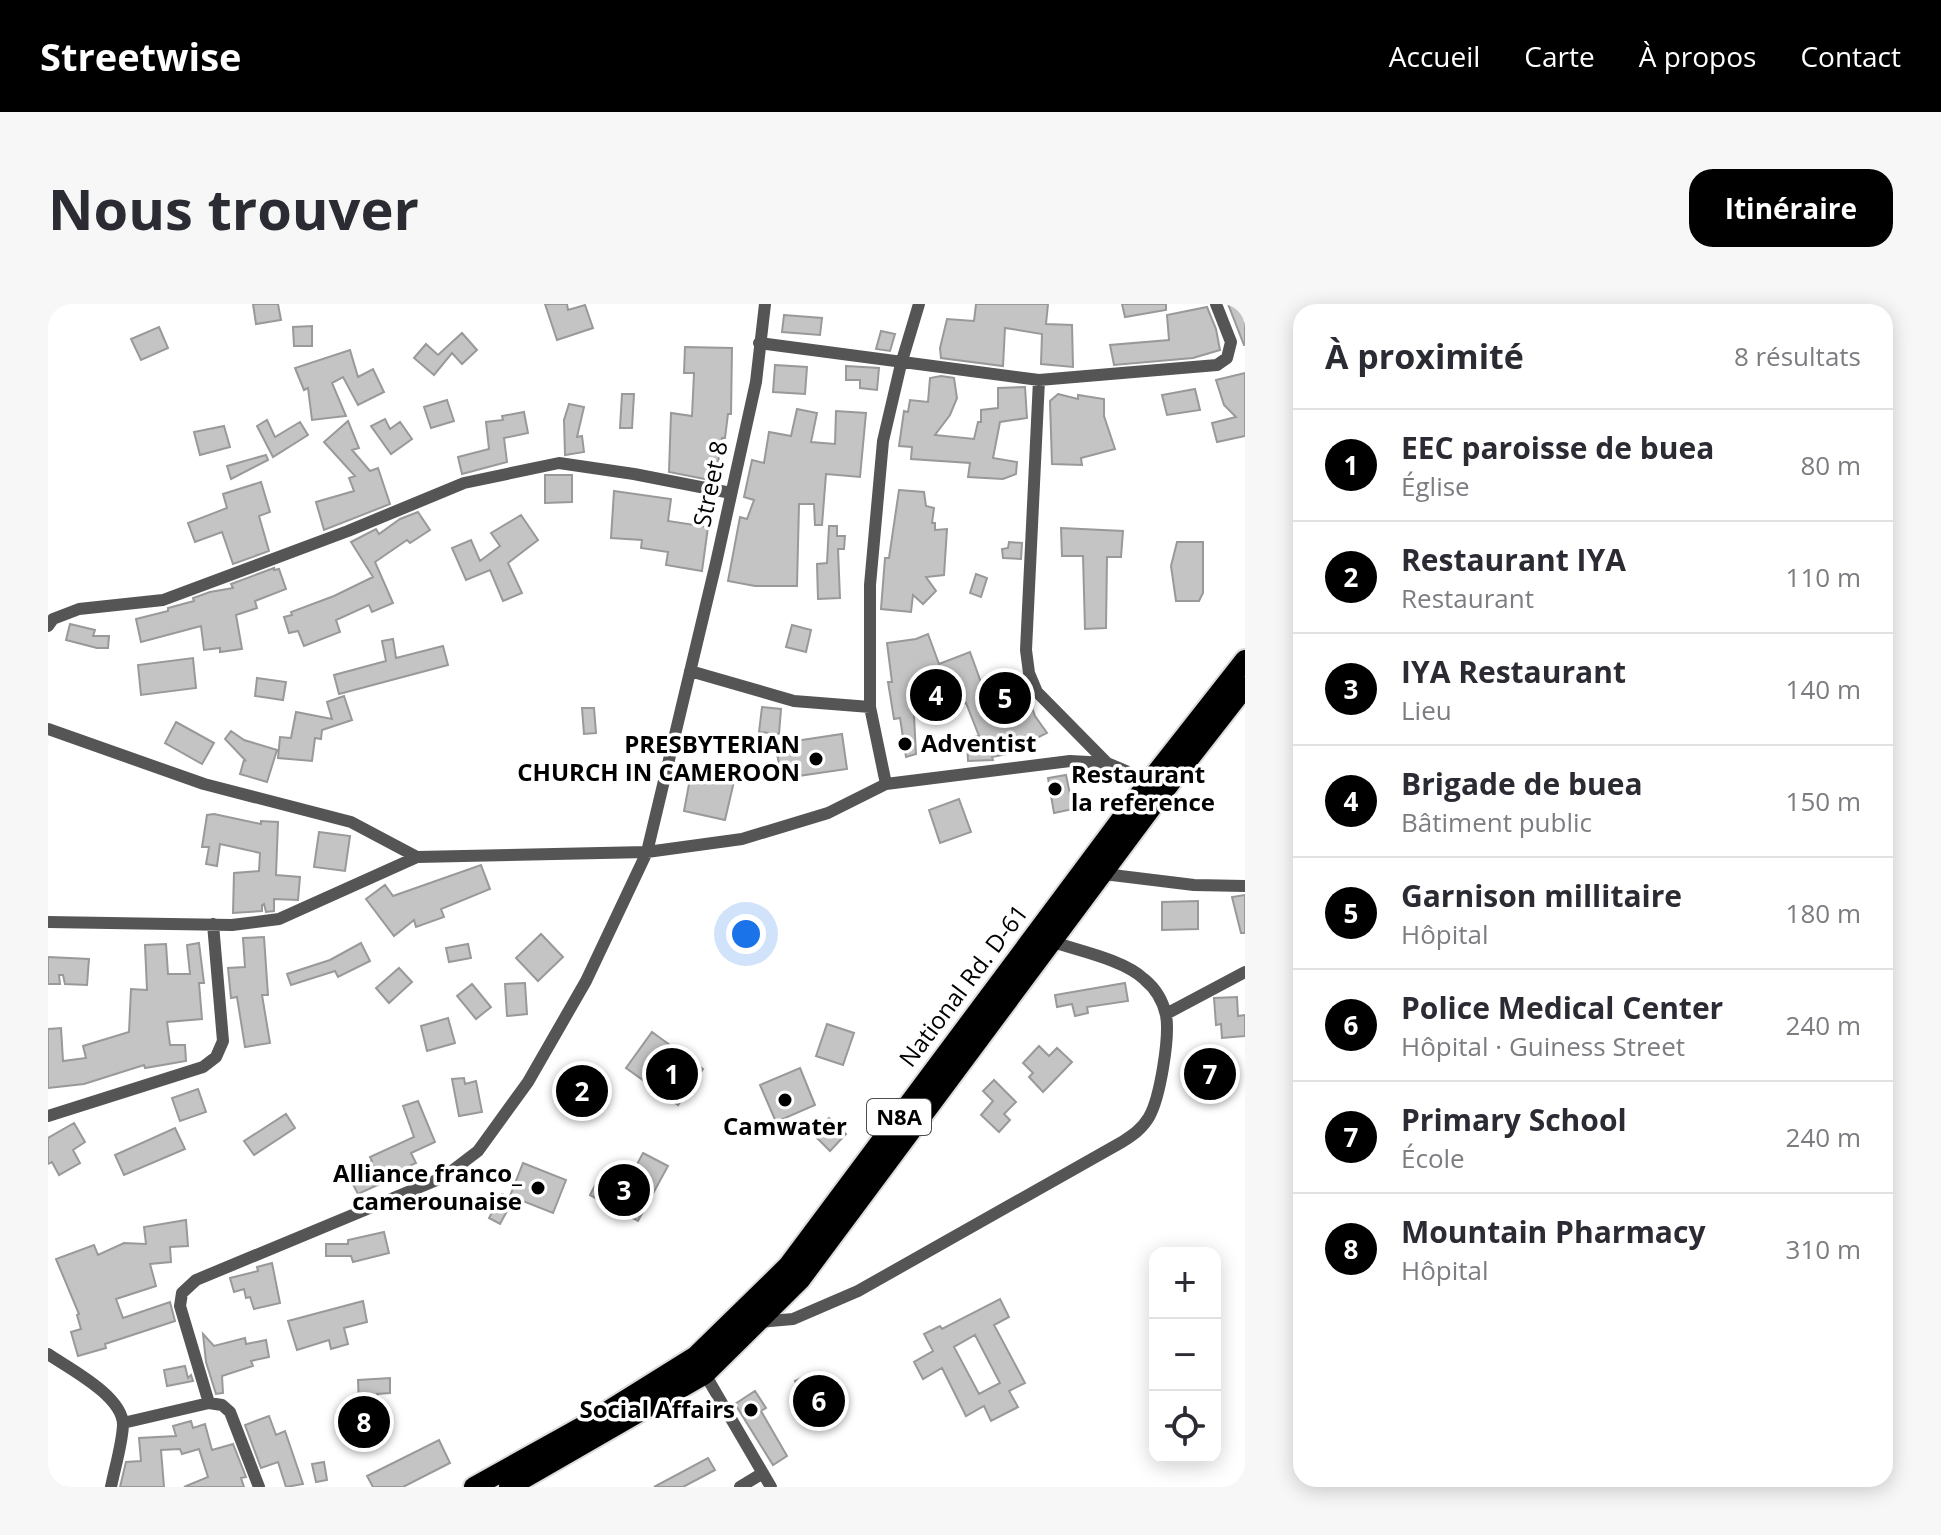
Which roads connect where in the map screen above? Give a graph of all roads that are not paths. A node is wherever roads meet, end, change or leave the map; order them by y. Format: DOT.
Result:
graph roads {
  1 [pos="765,304"];
  2 [pos="919,304"];
  3 [pos="1216,304"];
  4 [pos="759,343"];
  5 [pos="901,364"];
  6 [pos="1039,380"];
  7 [pos="731,493"];
  8 [pos="48,626"];
  9 [pos="1245,660"];
  10 [pos="690,671"];
  11 [pos="1245,687"];
  12 [pos="870,707"];
  13 [pos="48,729"];
  14 [pos="1107,763"];
  15 [pos="886,784"];
  16 [pos="1153,791"];
  17 [pos="647,852"];
  18 [pos="417,857"];
  19 [pos="1104,874"];
  20 [pos="1245,886"];
  21 [pos="48,922"];
  22 [pos="213,924"];
  23 [pos="1053,942"];
  24 [pos="1245,972"];
  25 [pos="1166,1014"];
  26 [pos="48,1116"];
  27 [pos="759,1322"];
  28 [pos="48,1354"];
  29 [pos="700,1365"];
  30 [pos="209,1403"];
  31 [pos="123,1423"];
  32 [pos="763,1473"];
  33 [pos="111,1487"];
  34 [pos="259,1487"];
  35 [pos="474,1487"];
  36 [pos="509,1487"];
  37 [pos="740,1487"];
  38 [pos="771,1487"];
  1 -- 4 [label="street, Street 8"];
  2 -- 5 [label="street"];
  3 -- 6 [label="street"];
  4 -- 5 [label="street"];
  4 -- 7 [label="street, Street 8"];
  5 -- 6 [label="street"];
  5 -- 12 [label="street"];
  6 -- 14 [label="street"];
  7 -- 8 [label="street"];
  7 -- 10 [label="street, Street 8"];
  9 -- 16 [label="highway, National Rd. D-61 / N8A"];
  10 -- 12 [label="street"];
  10 -- 17 [label="street, Street 8"];
  11 -- 16 [label="highway, National Rd. D-61 / N8A"];
  12 -- 15 [label="street"];
  13 -- 18 [label="street"];
  14 -- 15 [label="street"];
  14 -- 16 [label="street"];
  15 -- 17 [label="street"];
  16 -- 19 [label="highway, National Rd. D-61 / N8A"];
  16 -- 29 [label="highway, National Rd. D-61 / N8A"];
  17 -- 18 [label="street"];
  17 -- 30 [label="street, Street 8"];
  18 -- 22 [label="street"];
  19 -- 20 [label="street"];
  19 -- 23 [label="highway, National Rd. D-61 / N8A"];
  21 -- 22 [label="street"];
  22 -- 26 [label="street"];
  23 -- 25 [label="street"];
  23 -- 27 [label="highway, National Rd. D-61 / N8A"];
  24 -- 25 [label="street"];
  25 -- 27 [label="street"];
  27 -- 29 [label="highway, National Rd. D-61 / N8A"];
  28 -- 31 [label="street"];
  29 -- 32 [label="street"];
  29 -- 35 [label="highway, National Rd. D-61 / N8A"];
  29 -- 36 [label="highway, National Rd. D-61 / N8A"];
  30 -- 31 [label="street"];
  30 -- 34 [label="street"];
  31 -- 33 [label="street"];
  32 -- 37 [label="street"];
  32 -- 38 [label="street"];
}
